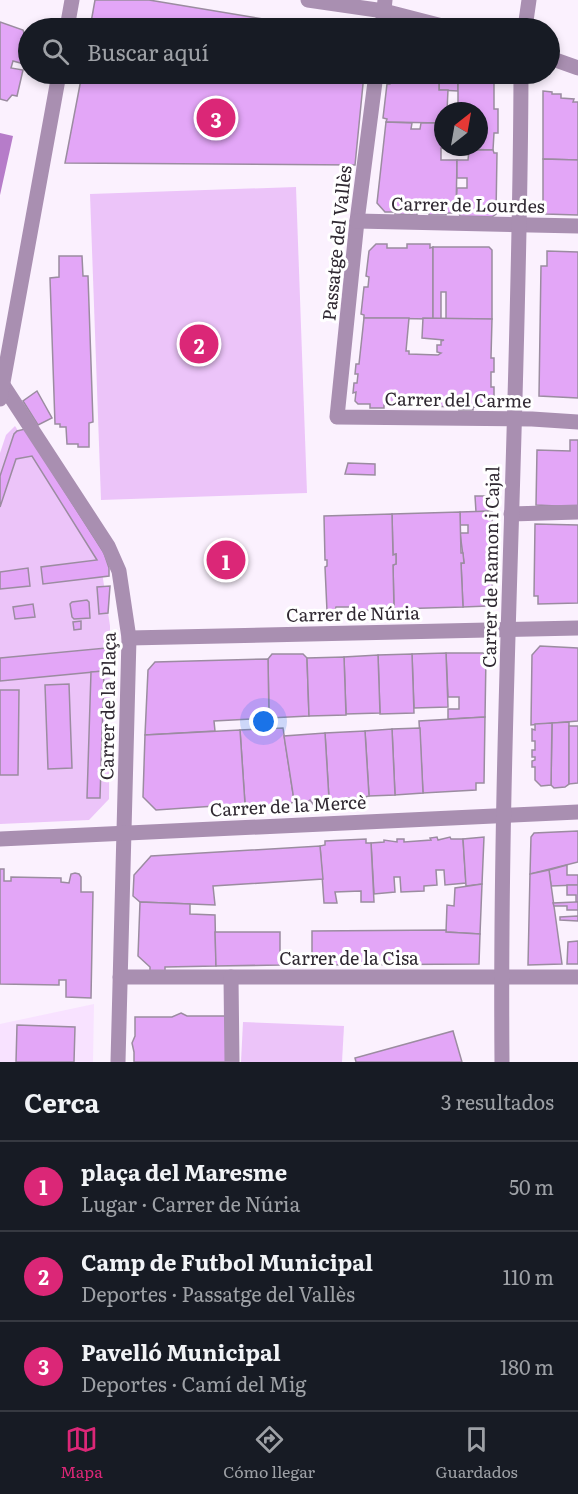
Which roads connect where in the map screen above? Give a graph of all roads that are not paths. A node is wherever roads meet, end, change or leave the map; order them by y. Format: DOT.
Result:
graph roads {
  1 [pos="72,0"];
  2 [pos="308,0"];
  3 [pos="529,0"];
  4 [pos="384,6"];
  5 [pos="69,18"];
  6 [pos="420,18"];
  7 [pos="526,18"];
  8 [pos="560,62"];
  9 [pos="578,68"];
  10 [pos="57,84"];
  11 [pos="375,84"];
  12 [pos="521,84"];
  13 [pos="357,221"];
  14 [pos="521,226"];
  15 [pos="578,226"];
  16 [pos="2,392"];
  17 [pos="337,417"];
  18 [pos="513,419"];
  19 [pos="578,422"];
  20 [pos="578,512"];
  21 [pos="511,514"];
  22 [pos="578,628"];
  23 [pos="508,629"];
  24 [pos="129,638"];
  25 [pos="578,812"];
  26 [pos="504,814"];
  27 [pos="124,832"];
  28 [pos="0,839"];
  29 [pos="120,977"];
  30 [pos="231,977"];
  31 [pos="502,977"];
  32 [pos="578,977"];
  33 [pos="118,1062"];
  34 [pos="232,1062"];
  35 [pos="502,1062"];
  1 -- 5 [label="street"];
  2 -- 4 [label="street"];
  3 -- 7 [label="street"];
  4 -- 6 [label="street"];
  8 -- 9 [label="street"];
  10 -- 16 [label="street"];
  11 -- 13 [label="street, Passatge del Vallès"];
  12 -- 14 [label="street, Carrer de Ramon i Cajal"];
  13 -- 14 [label="street, Carrer de Lourdes"];
  13 -- 17 [label="street, Passatge del Vallès"];
  14 -- 15 [label="street, Carrer de Lourdes"];
  14 -- 18 [label="street, Carrer de Ramon i Cajal"];
  16 -- 24 [label="street, Carrer de la Plaça"];
  17 -- 18 [label="street, Carrer del Carme"];
  18 -- 19 [label="street, Carrer del Carme"];
  18 -- 21 [label="street, Carrer de Ramon i Cajal"];
  20 -- 21 [label="street"];
  21 -- 23 [label="street, Carrer de Ramon i Cajal"];
  22 -- 23 [label="street, Carrer de Núria"];
  23 -- 24 [label="street, Carrer de Núria"];
  23 -- 26 [label="street, Carrer de Ramon i Cajal"];
  24 -- 27 [label="street, Carrer de la Plaça"];
  25 -- 26 [label="street, Carrer de la Mercè"];
  26 -- 27 [label="street, Carrer de la Mercè"];
  26 -- 31 [label="street, Carrer de Ramon i Cajal"];
  27 -- 28 [label="street, Carrer de la Mercè"];
  27 -- 29 [label="street, Carrer de la Plaça"];
  29 -- 30 [label="street, Carrer de la Cisa"];
  29 -- 33 [label="street, Carrer de la Plaça"];
  30 -- 31 [label="street, Carrer de la Cisa"];
  30 -- 34 [label="street"];
  31 -- 32 [label="street, Carrer de la Cisa"];
  31 -- 35 [label="street, Carrer de Ramon i Cajal"];
}
